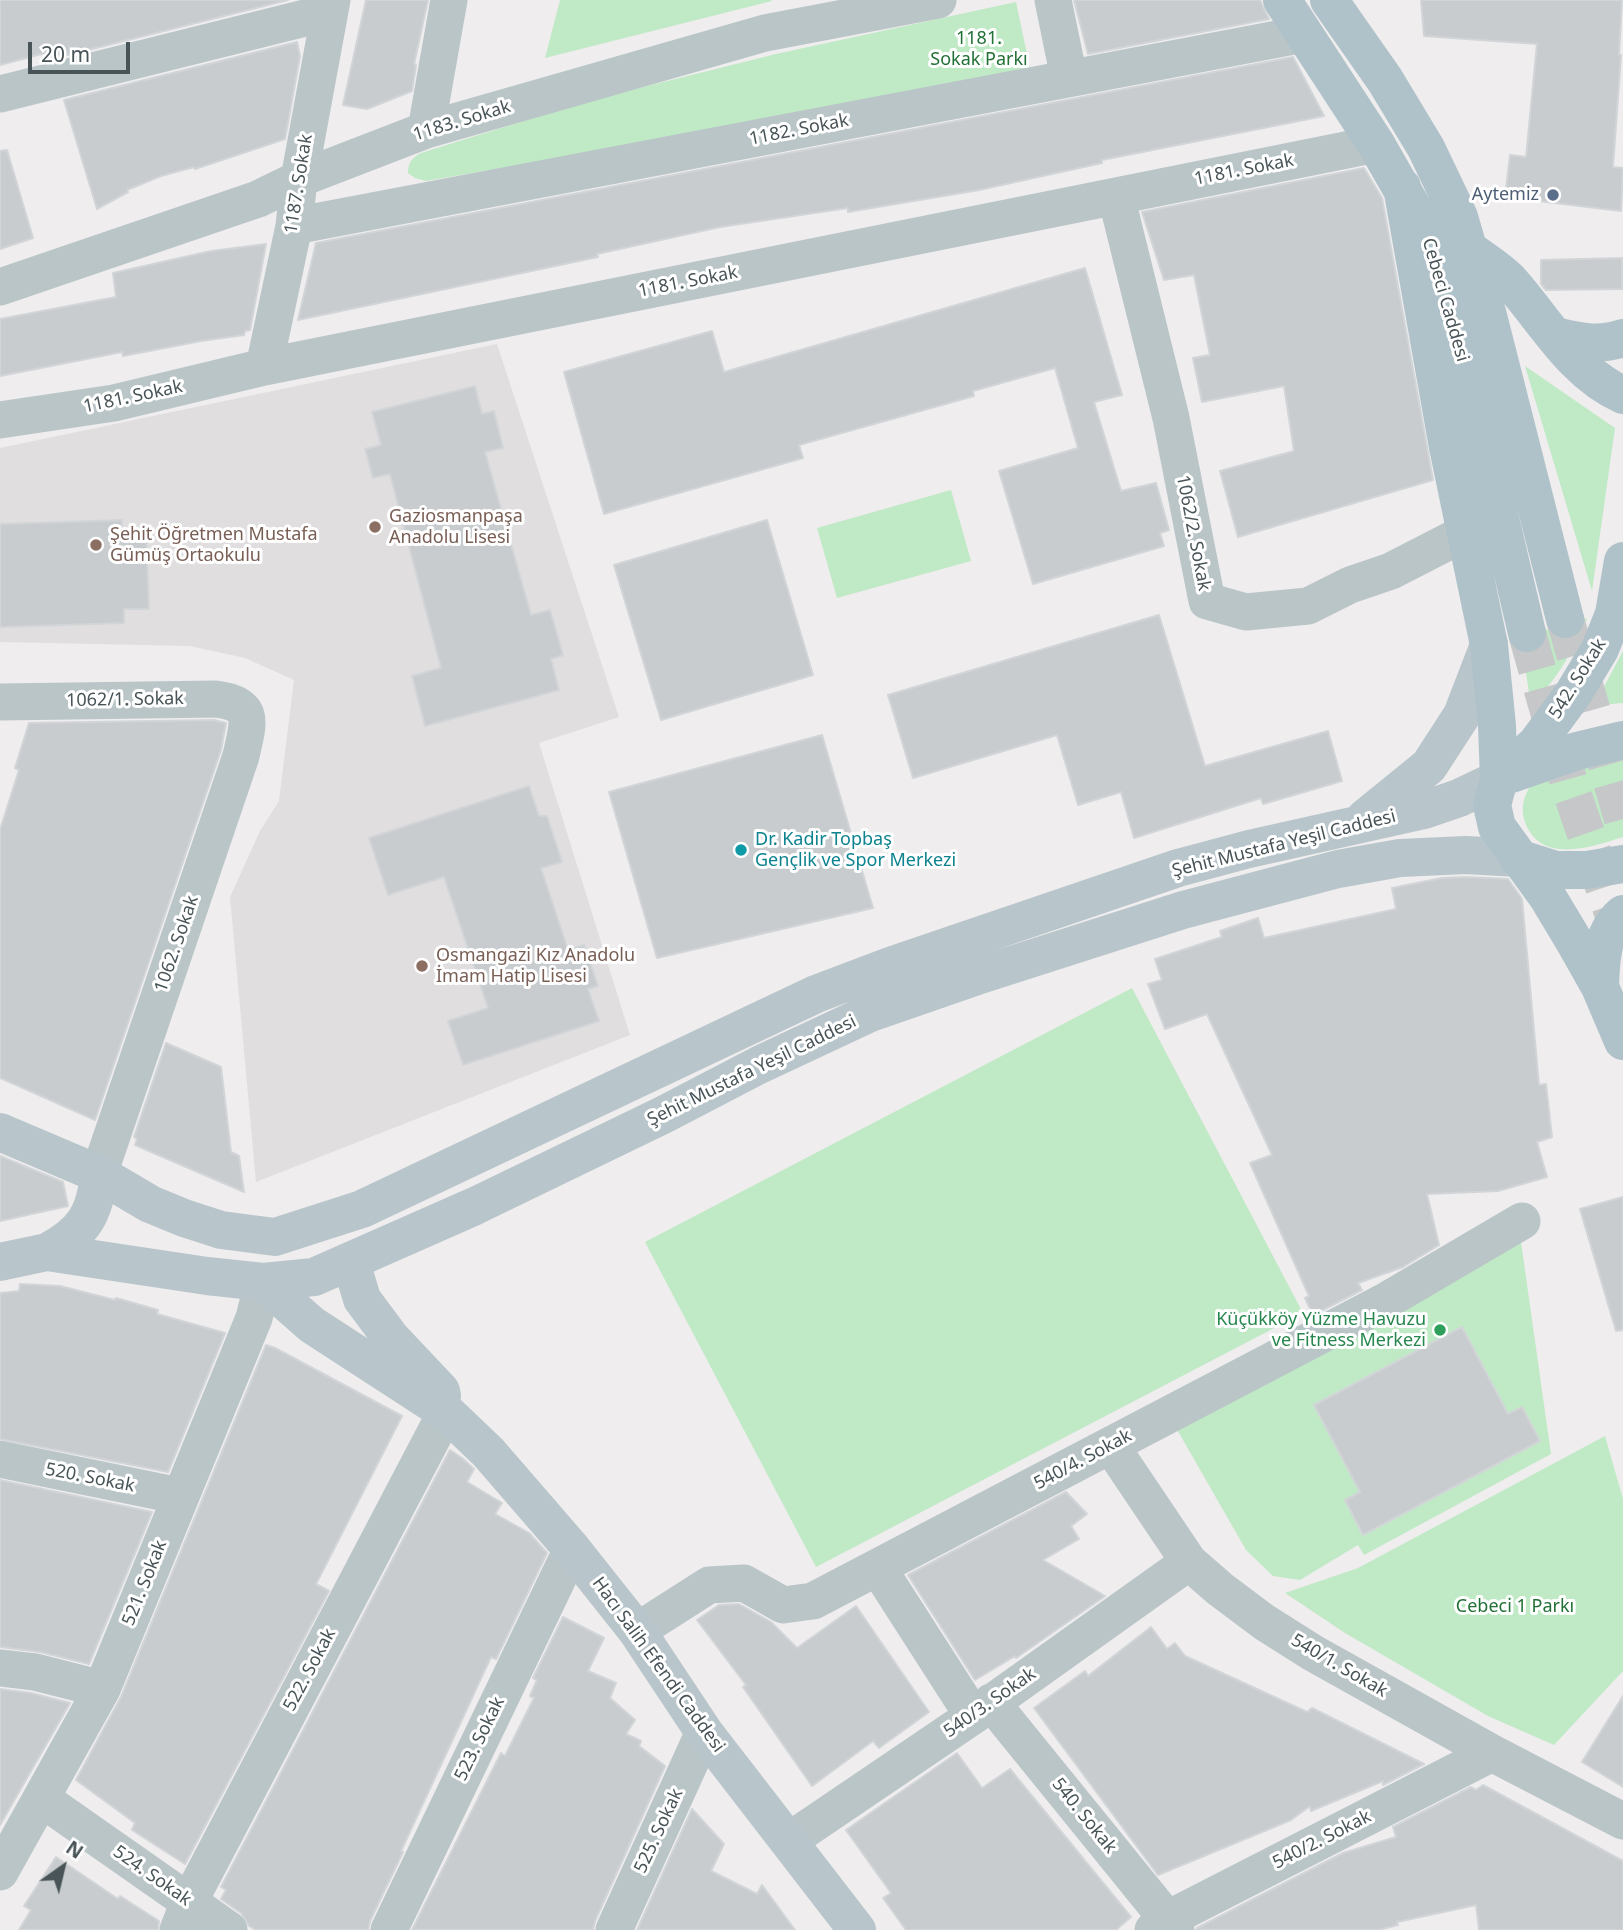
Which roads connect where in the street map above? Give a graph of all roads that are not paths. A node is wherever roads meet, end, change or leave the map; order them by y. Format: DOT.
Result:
graph roads {
  1 [pos="449,0"];
  2 [pos="938,0"];
  3 [pos="1053,0"];
  4 [pos="1282,0"];
  5 [pos="1329,0"];
  6 [pos="331,6"];
  7 [pos="1304,34"];
  8 [pos="1069,78"];
  9 [pos="0,94"];
  10 [pos="426,130"];
  11 [pos="1376,144"];
  12 [pos="299,179"];
  13 [pos="1402,187"];
  14 [pos="1116,196"];
  15 [pos="294,226"];
  16 [pos="1470,250"];
  17 [pos="0,287"];
  18 [pos="1555,337"];
  19 [pos="1623,338"];
  20 [pos="264,367"];
  21 [pos="1623,396"];
  22 [pos="0,420"];
  23 [pos="1465,533"];
  24 [pos="1623,561"];
  25 [pos="1566,620"];
  26 [pos="1527,633"];
  27 [pos="1489,645"];
  28 [pos="2,710"];
  29 [pos="246,711"];
  30 [pos="1623,740"];
  31 [pos="1499,779"];
  32 [pos="1352,827"];
  33 [pos="1518,858"];
  34 [pos="1623,864"];
  35 [pos="1623,914"];
  36 [pos="1600,987"];
  37 [pos="1623,1041"];
  38 [pos="0,1132"];
  39 [pos="99,1174"];
  40 [pos="1522,1221"];
  41 [pos="47,1252"];
  42 [pos="0,1262"];
  43 [pos="351,1262"];
  44 [pos="263,1282"];
  45 [pos="446,1412"];
  46 [pos="1111,1446"];
  47 [pos="0,1460"];
  48 [pos="180,1496"];
  49 [pos="572,1549"];
  50 [pos="1189,1562"];
  51 [pos="878,1568"];
  52 [pos="638,1631"];
  53 [pos="0,1668"];
  54 [pos="102,1689"];
  55 [pos="982,1709"];
  56 [pos="704,1732"];
  57 [pos="1492,1753"];
  58 [pos="42,1799"];
  59 [pos="1623,1821"];
  60 [pos="790,1840"];
  61 [pos="0,1872"];
  62 [pos="183,1916"];
  63 [pos="1166,1926"];
  64 [pos="856,1929"];
  65 [pos="229,1930"];
  66 [pos="389,1930"];
  67 [pos="614,1930"];
  1 -- 10 [label="street"];
  2 -- 10 [label="street, 1183. Sokak"];
  3 -- 8 [label="street"];
  4 -- 7 [label="main road, Cebeci Caddesi"];
  5 -- 16 [label="main road, Cebeci Caddesi"];
  6 -- 9 [label="street"];
  6 -- 12 [label="street, 1187. Sokak"];
  7 -- 8 [label="street, 1182. Sokak"];
  7 -- 11 [label="main road, Cebeci Caddesi"];
  8 -- 15 [label="street, 1182. Sokak"];
  10 -- 12 [label="street, 1183. Sokak"];
  11 -- 13 [label="main road, Cebeci Caddesi"];
  11 -- 14 [label="street, 1181. Sokak"];
  12 -- 15 [label="street, 1187. Sokak"];
  12 -- 17 [label="street, 1183. Sokak"];
  13 -- 23 [label="main road"];
  13 -- 26 [label="main road, Cebeci Caddesi"];
  14 -- 20 [label="street, 1181. Sokak"];
  14 -- 23 [label="street, 1062/2. Sokak"];
  15 -- 20 [label="street, 1187. Sokak"];
  16 -- 18 [label="main road"];
  16 -- 25 [label="main road, Cebeci Caddesi"];
  18 -- 19 [label="main road"];
  18 -- 21 [label="main road"];
  20 -- 22 [label="street, 1181. Sokak"];
  23 -- 27 [label="main road"];
  24 -- 31 [label="main road, 542. Sokak"];
  27 -- 31 [label="main road"];
  27 -- 32 [label="main road"];
  28 -- 29 [label="street, 1062/1. Sokak"];
  29 -- 39 [label="street, 1062. Sokak"];
  30 -- 31 [label="main road"];
  31 -- 32 [label="main road, Şehit Mustafa Yeşil Caddesi"];
  31 -- 33 [label="main road"];
  32 -- 39 [label="main road, Şehit Mustafa Yeşil Caddesi"];
  33 -- 34 [label="main road"];
  33 -- 36 [label="main road"];
  33 -- 43 [label="main road, Şehit Mustafa Yeşil Caddesi"];
  35 -- 36 [label="main road"];
  36 -- 37 [label="main road"];
  38 -- 39 [label="main road"];
  39 -- 41 [label="main road"];
  40 -- 46 [label="street, 540/4. Sokak"];
  41 -- 42 [label="main road, Şehit Mustafa Yeşil Caddesi"];
  41 -- 44 [label="main road, Şehit Mustafa Yeşil Caddesi"];
  43 -- 44 [label="main road, Şehit Mustafa Yeşil Caddesi"];
  43 -- 45 [label="main road"];
  44 -- 45 [label="main road"];
  44 -- 48 [label="street, 521. Sokak"];
  45 -- 49 [label="main road, Hacı Salih Efendi Caddesi"];
  45 -- 62 [label="street, 522. Sokak"];
  46 -- 50 [label="street, 540/1. Sokak"];
  46 -- 51 [label="street, 540/4. Sokak"];
  47 -- 48 [label="street, 520. Sokak"];
  48 -- 54 [label="street, 521. Sokak"];
  49 -- 52 [label="main road, Hacı Salih Efendi Caddesi"];
  49 -- 66 [label="street, 523. Sokak"];
  50 -- 55 [label="street, 540/3. Sokak"];
  50 -- 57 [label="street, 540/1. Sokak"];
  51 -- 52 [label="street, 540/4. Sokak"];
  51 -- 55 [label="street, 540. Sokak"];
  52 -- 56 [label="main road, Hacı Salih Efendi Caddesi"];
  53 -- 54 [label="street"];
  54 -- 58 [label="street, 521. Sokak"];
  55 -- 60 [label="street, 540/3. Sokak"];
  55 -- 63 [label="street, 540. Sokak"];
  56 -- 60 [label="main road, Hacı Salih Efendi Caddesi"];
  56 -- 67 [label="street, 525. Sokak"];
  57 -- 59 [label="street, 540/1. Sokak"];
  57 -- 63 [label="street, 540/2. Sokak"];
  58 -- 61 [label="street, 521. Sokak"];
  58 -- 62 [label="street, 524. Sokak"];
  60 -- 64 [label="main road, Hacı Salih Efendi Caddesi"];
  62 -- 65 [label="street, 524. Sokak"];
}
